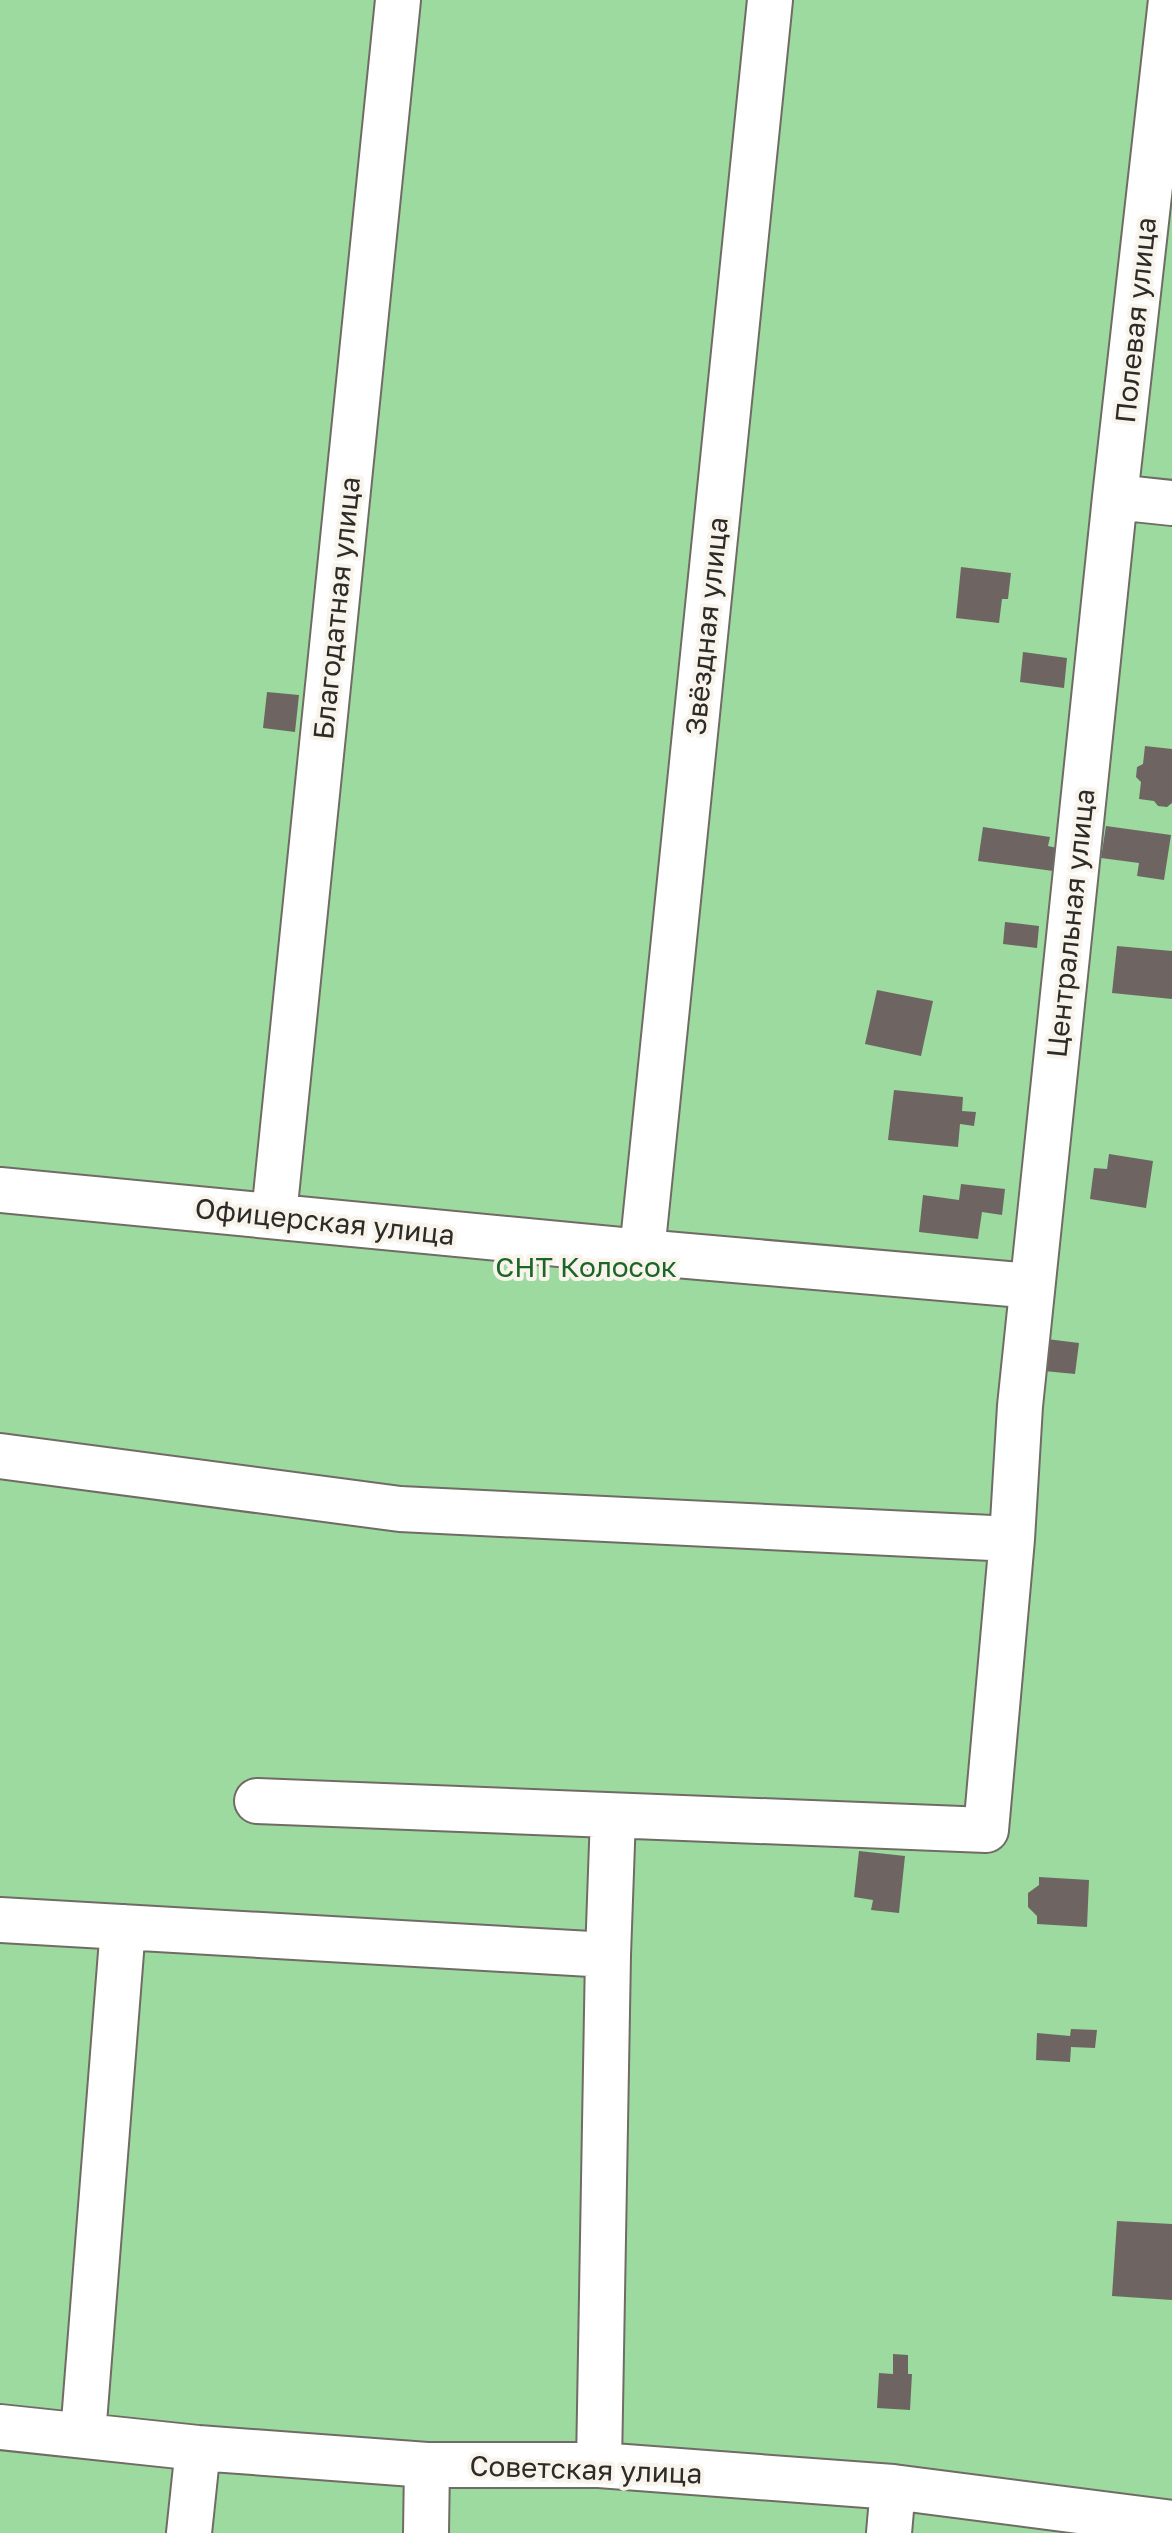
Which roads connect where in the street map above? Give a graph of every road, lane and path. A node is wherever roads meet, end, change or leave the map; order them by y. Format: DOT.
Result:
graph roads {
  1 [pos="398,0"];
  2 [pos="770,0"];
  3 [pos="1171,0"];
  4 [pos="1115,497"];
  5 [pos="1172,503"];
  6 [pos="0,1190"];
  7 [pos="274,1215"];
  8 [pos="642,1252"];
  9 [pos="1032,1286"];
  10 [pos="0,1456"];
  11 [pos="1012,1539"];
  12 [pos="257,1801"];
  13 [pos="613,1816"];
  14 [pos="0,1920"];
  15 [pos="123,1927"];
  16 [pos="608,1955"];
  17 [pos="0,2427"];
  18 [pos="83,2435"];
  19 [pos="198,2448"];
  20 [pos="427,2465"];
  21 [pos="599,2465"];
  22 [pos="893,2487"];
  23 [pos="1172,2523"];
  24 [pos="189,2533"];
  25 [pos="426,2533"];
  26 [pos="889,2533"];
  1 -- 7 [label="street, Благодатная улица"];
  2 -- 8 [label="street, Звёздная улица"];
  3 -- 4 [label="street, Полевая улица"];
  4 -- 5 [label="street"];
  4 -- 9 [label="street, Центральная улица"];
  6 -- 7 [label="street, Офицерская улица"];
  7 -- 8 [label="street, Офицерская улица"];
  8 -- 9 [label="street, Офицерская улица"];
  9 -- 11 [label="street, Центральная улица"];
  10 -- 11 [label="street"];
  11 -- 13 [label="street, Центральная улица"];
  12 -- 13 [label="street"];
  13 -- 16 [label="street"];
  14 -- 15 [label="street"];
  15 -- 16 [label="street"];
  15 -- 18 [label="street"];
  16 -- 21 [label="street"];
  17 -- 18 [label="street, Советская улица"];
  18 -- 19 [label="street, Советская улица"];
  19 -- 20 [label="street, Советская улица"];
  19 -- 24 [label="street"];
  20 -- 21 [label="street, Советская улица"];
  20 -- 25 [label="street"];
  21 -- 22 [label="street, Советская улица"];
  22 -- 23 [label="street, Советская улица"];
  22 -- 26 [label="street"];
}
